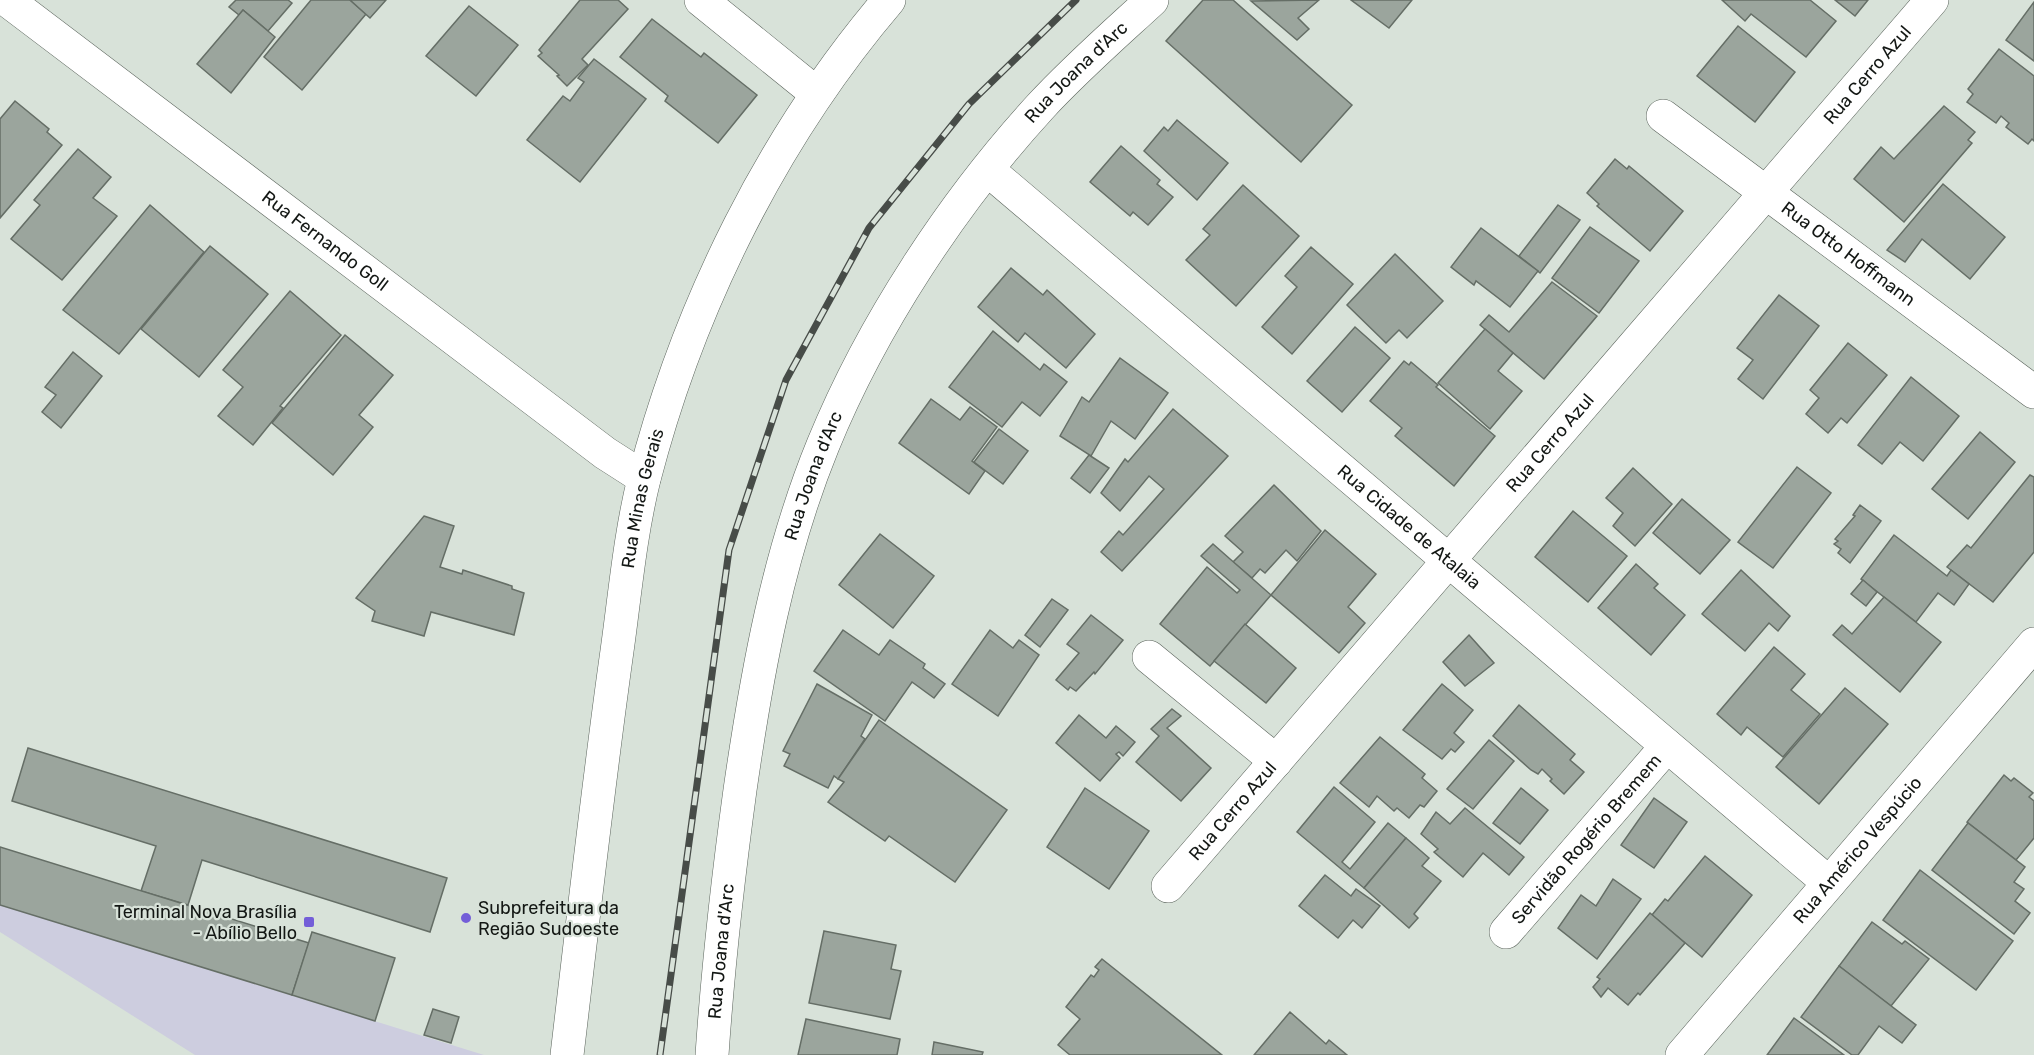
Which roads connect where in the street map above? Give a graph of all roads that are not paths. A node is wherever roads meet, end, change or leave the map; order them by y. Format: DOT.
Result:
graph roads {
  1 [pos="7,0"];
  2 [pos="701,0"];
  3 [pos="889,0"];
  4 [pos="1152,0"];
  5 [pos="1932,0"];
  6 [pos="816,93"];
  7 [pos="1663,116"];
  8 [pos="988,170"];
  9 [pos="1766,193"];
  10 [pos="2034,392"];
  11 [pos="644,478"];
  12 [pos="1449,561"];
  13 [pos="2034,644"];
  14 [pos="1149,657"];
  15 [pos="1667,746"];
  16 [pos="1276,761"];
  17 [pos="1829,883"];
  18 [pos="1168,886"];
  19 [pos="1506,932"];
  20 [pos="567,1055"];
  21 [pos="712,1055"];
  22 [pos="1682,1055"];
  1 -- 11 [label="street, Rua Fernando Goll"];
  2 -- 6 [label="street"];
  3 -- 6 [label="street, Rua Minas Gerais"];
  4 -- 8 [label="street, Rua Joana d'Arc"];
  5 -- 9 [label="street, Rua Cerro Azul"];
  6 -- 11 [label="street, Rua Minas Gerais"];
  7 -- 9 [label="street, Rua Otto Hoffmann"];
  8 -- 12 [label="street, Rua Cidade de Atalaia"];
  8 -- 21 [label="street, Rua Joana d'Arc"];
  9 -- 10 [label="street, Rua Otto Hoffmann"];
  9 -- 12 [label="street, Rua Cerro Azul"];
  11 -- 20 [label="street, Rua Minas Gerais"];
  12 -- 15 [label="street, Rua Cidade de Atalaia"];
  12 -- 16 [label="street, Rua Cerro Azul"];
  13 -- 17 [label="street, Rua Américo Vespúcio"];
  14 -- 16 [label="street"];
  15 -- 17 [label="street, Rua Cidade de Atalaia"];
  15 -- 19 [label="street, Servidão Rogério Bremem"];
  16 -- 18 [label="street, Rua Cerro Azul"];
  17 -- 22 [label="street, Rua Américo Vespúcio"];
}
